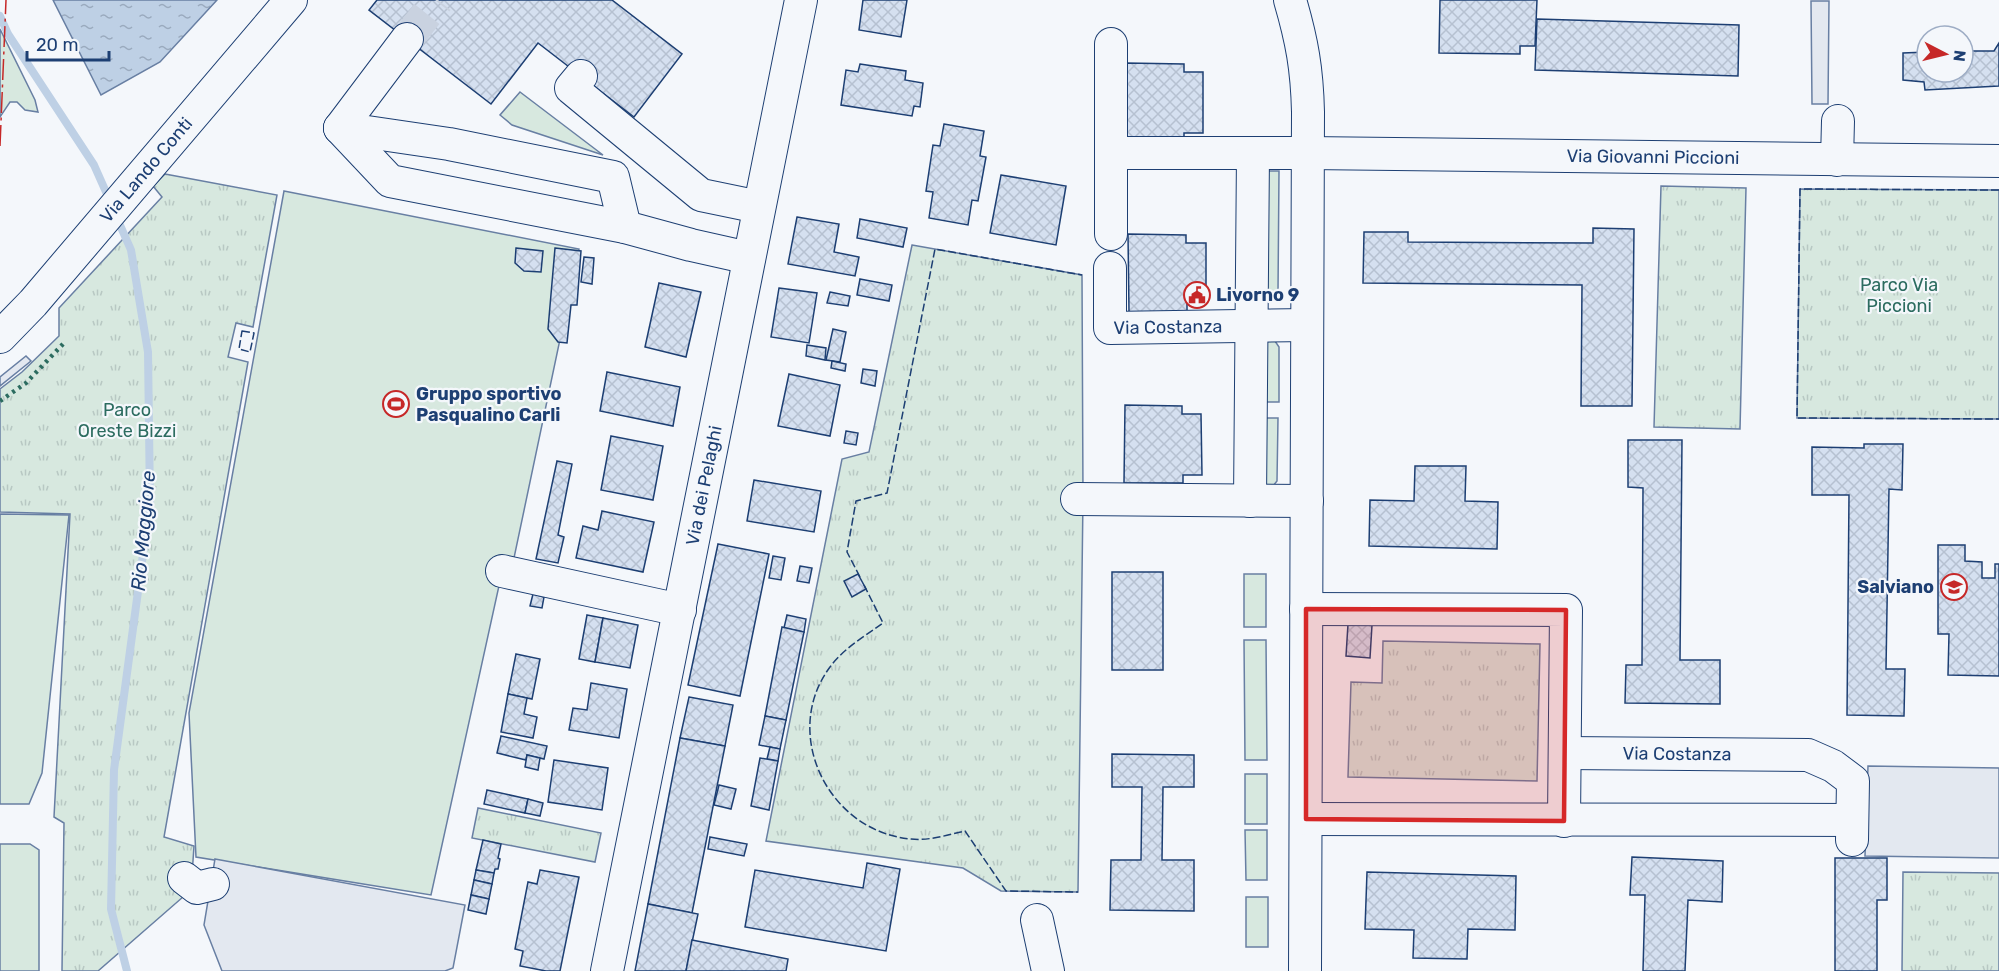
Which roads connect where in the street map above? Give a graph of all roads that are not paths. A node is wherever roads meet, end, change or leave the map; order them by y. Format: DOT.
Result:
graph roads {
  1 [pos="291,0"];
  2 [pos="801,0"];
  3 [pos="1290,0"];
  4 [pos="407,39"];
  5 [pos="1111,44"];
  6 [pos="591,91"];
  7 [pos="1839,121"];
  8 [pos="1111,153"];
  9 [pos="1253,153"];
  10 [pos="1308,153"];
  11 [pos="1837,160"];
  12 [pos="1999,160"];
  13 [pos="759,207"];
  14 [pos="1111,234"];
  15 [pos="748,265"];
  16 [pos="1110,268"];
  17 [pos="1307,325"];
  18 [pos="1252,326"];
  19 [pos="2,335"];
  20 [pos="1077,499"];
  21 [pos="1250,501"];
  22 [pos="1307,501"];
  23 [pos="502,572"];
  24 [pos="1306,609"];
  25 [pos="680,610"];
  26 [pos="1564,753"];
  27 [pos="1306,819"];
  28 [pos="1564,821"];
  29 [pos="1037,920"];
  30 [pos="607,971"];
  31 [pos="1048,971"];
  32 [pos="1305,971"];
  1 -- 19 [label="street, Via Lando Conti"];
  2 -- 13 [label="street, Via dei Pelaghi"];
  3 -- 10 [label="street"];
  4 -- 15 [label="street"];
  5 -- 8 [label="street"];
  6 -- 13 [label="street"];
  7 -- 11 [label="street"];
  8 -- 9 [label="street"];
  8 -- 14 [label="street"];
  9 -- 10 [label="street"];
  9 -- 18 [label="street, Via Costanza"];
  10 -- 11 [label="street, Via Giovanni Piccioni"];
  10 -- 17 [label="street"];
  11 -- 12 [label="street, Via Giovanni Piccioni"];
  13 -- 15 [label="street, Via dei Pelaghi"];
  15 -- 25 [label="street, Via dei Pelaghi"];
  16 -- 18 [label="street, Via Costanza"];
  17 -- 18 [label="street, Via Costanza"];
  17 -- 22 [label="street"];
  18 -- 21 [label="street, Via Costanza"];
  20 -- 21 [label="street"];
  21 -- 22 [label="street"];
  22 -- 24 [label="street"];
  23 -- 25 [label="street"];
  24 -- 26 [label="street"];
  24 -- 27 [label="street"];
  25 -- 30 [label="street, Via dei Pelaghi"];
  26 -- 28 [label="street"];
  26 -- 28 [label="street, Via Costanza"];
  27 -- 28 [label="street"];
  27 -- 32 [label="street"];
  29 -- 31 [label="street"];
}
